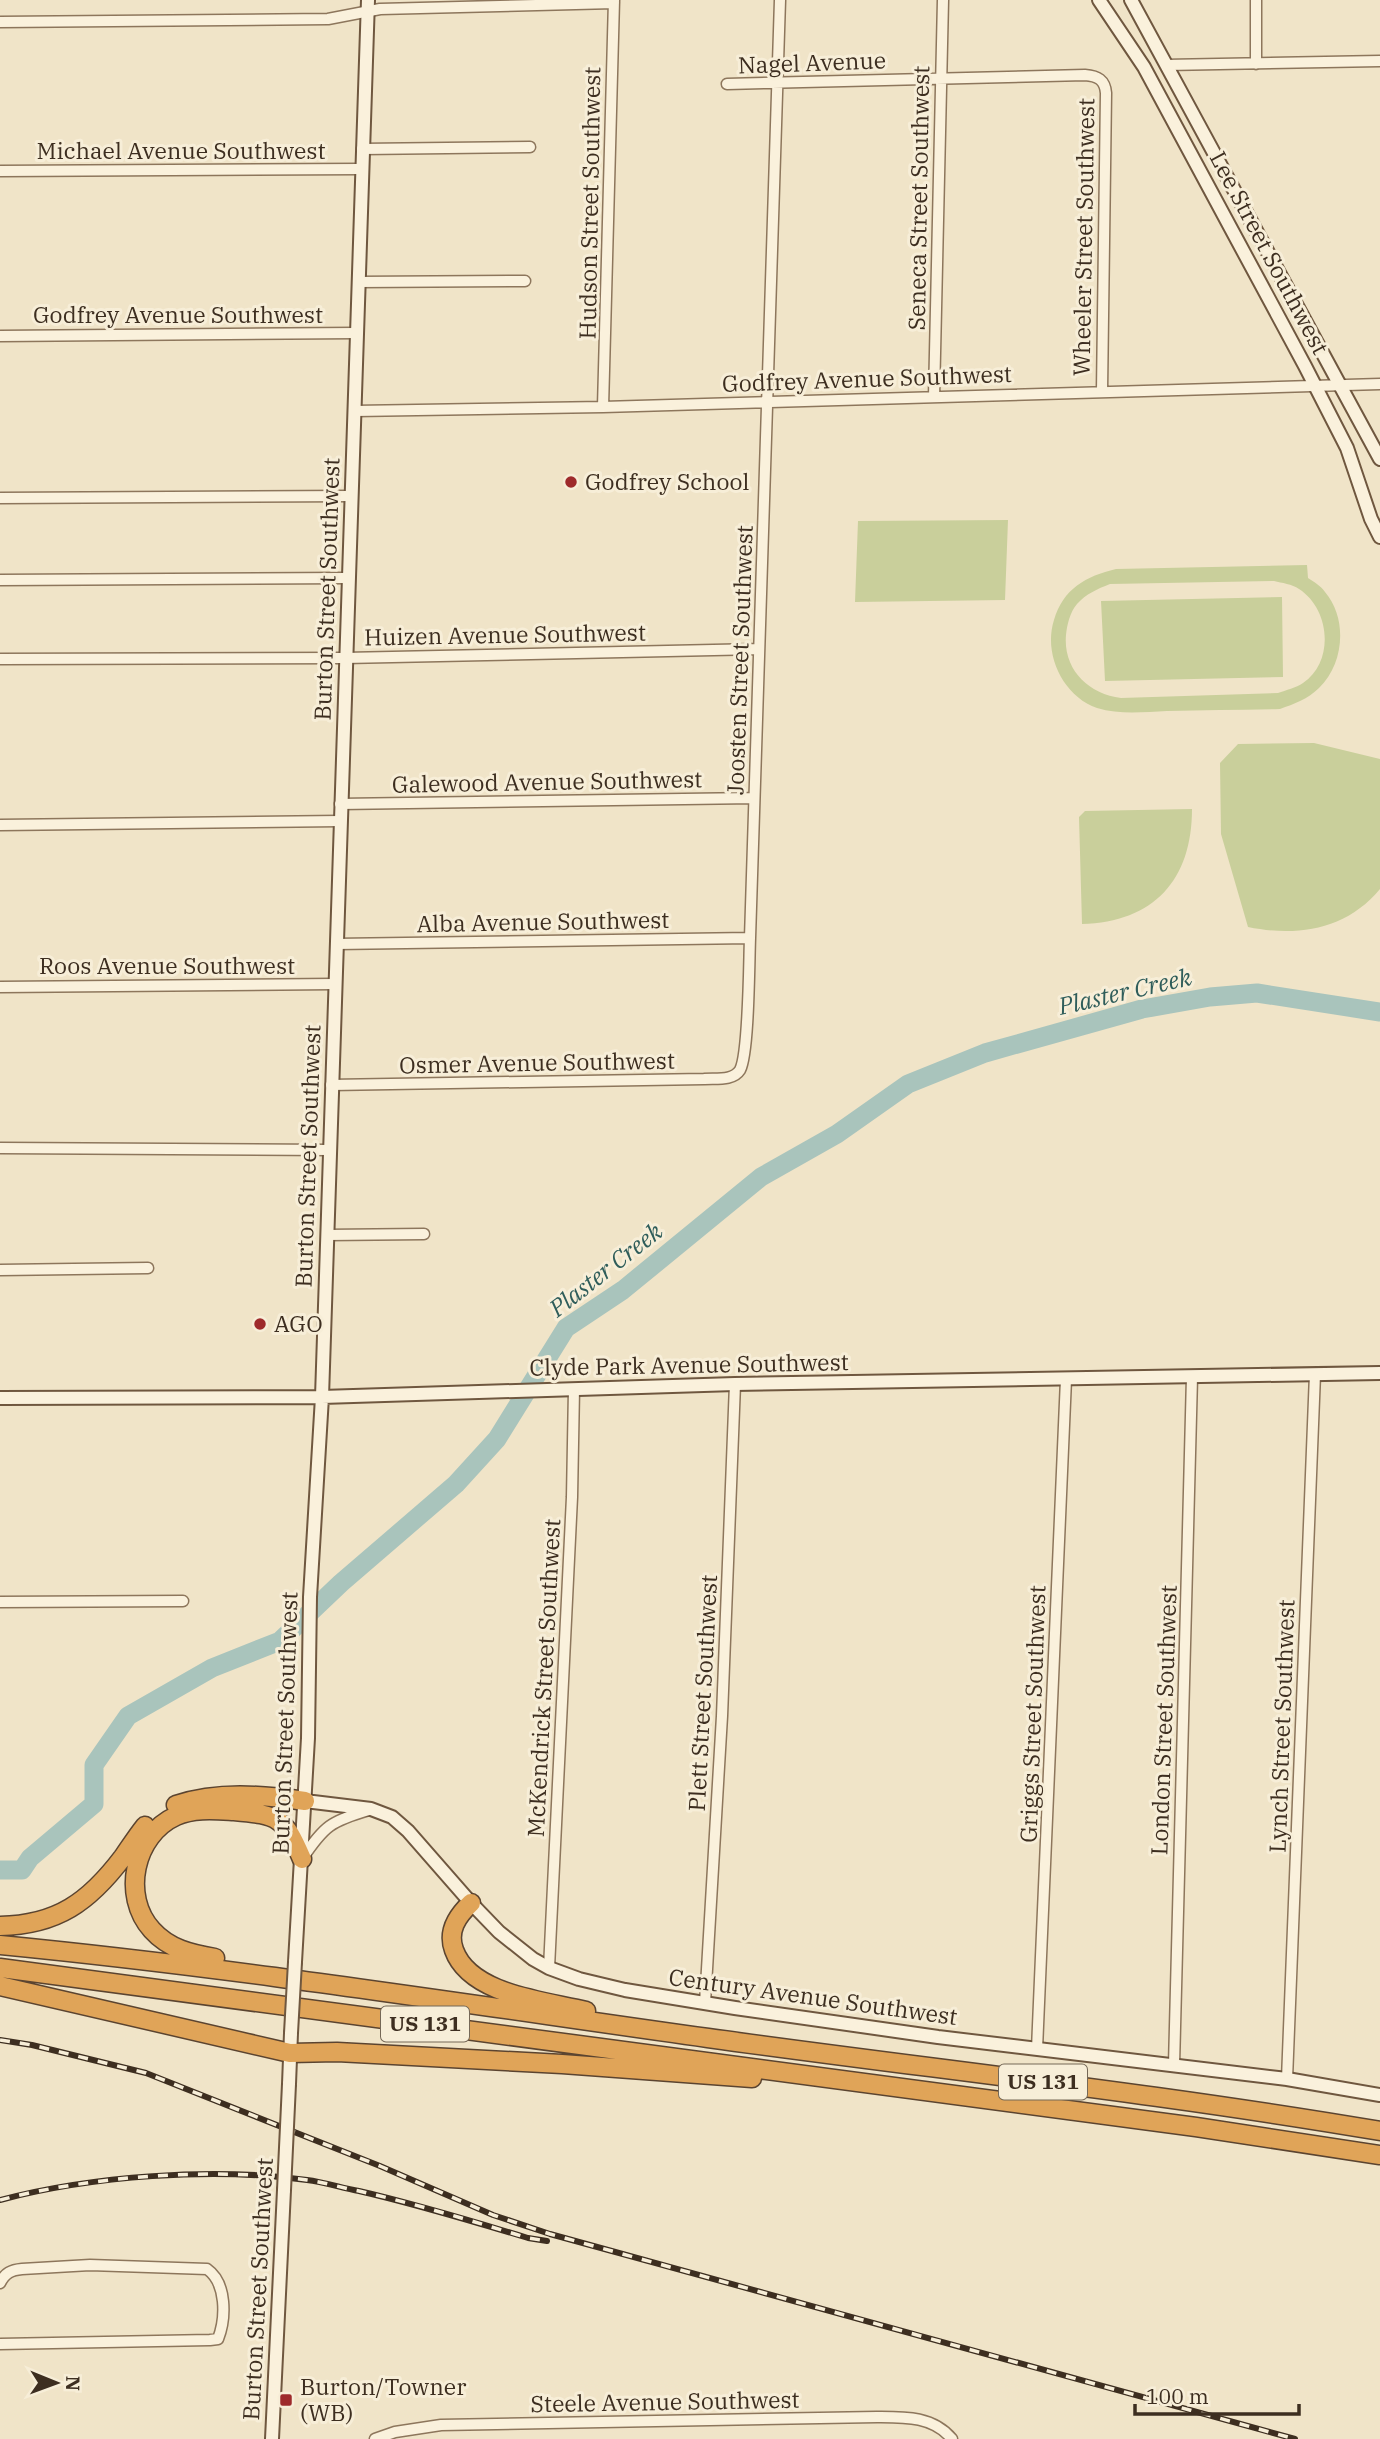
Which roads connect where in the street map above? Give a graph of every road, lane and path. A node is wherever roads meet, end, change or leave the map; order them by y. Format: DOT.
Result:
graph roads {
  1 [pos="780,0"];
  2 [pos="943,0"];
  3 [pos="1099,0"];
  4 [pos="1131,0"];
  5 [pos="1256,0"];
  6 [pos="614,2"];
  7 [pos="367,6"];
  8 [pos="0,22"];
  9 [pos="1380,61"];
  10 [pos="1256,64"];
  11 [pos="1166,65"];
  12 [pos="940,78"];
  13 [pos="778,83"];
  14 [pos="727,84"];
  15 [pos="530,147"];
  16 [pos="362,149"];
  17 [pos="362,169"];
  18 [pos="0,171"];
  19 [pos="525,281"];
  20 [pos="358,282"];
  21 [pos="356,333"];
  22 [pos="0,336"];
  23 [pos="1339,384"];
  24 [pos="1380,384"];
  25 [pos="1315,385"];
  26 [pos="1102,391"];
  27 [pos="934,397"];
  28 [pos="768,401"];
  29 [pos="603,407"];
  30 [pos="355,411"];
  31 [pos="1380,459"];
  32 [pos="351,496"];
  33 [pos="0,498"];
  34 [pos="1380,537"];
  35 [pos="348,578"];
  36 [pos="0,580"];
  37 [pos="759,649"];
  38 [pos="345,657"];
  39 [pos="0,659"];
  40 [pos="754,798"];
  41 [pos="340,804"];
  42 [pos="340,821"];
  43 [pos="0,825"];
  44 [pos="750,938"];
  45 [pos="336,944"];
  46 [pos="334,984"];
  47 [pos="0,987"];
  48 [pos="740,1069"];
  49 [pos="331,1085"];
  50 [pos="0,1148"];
  51 [pos="329,1150"];
  52 [pos="424,1234"];
  53 [pos="327,1235"];
  54 [pos="148,1268"];
  55 [pos="0,1270"];
  56 [pos="1380,1373"];
  57 [pos="1315,1374"];
  58 [pos="1192,1377"];
  59 [pos="1066,1380"];
  60 [pos="735,1384"];
  61 [pos="574,1389"];
  62 [pos="322,1397"];
  63 [pos="0,1398"];
  64 [pos="183,1601"];
  65 [pos="0,1602"];
  66 [pos="304,1801"];
  67 [pos="371,1809"];
  68 [pos="302,1859"];
  69 [pos="471,1903"];
  70 [pos="0,1926"];
  71 [pos="0,1945"];
  72 [pos="0,1968"];
  73 [pos="550,1968"];
  74 [pos="242,1972"];
  75 [pos="0,1986"];
  76 [pos="705,2003"];
  77 [pos="674,2033"];
  78 [pos="1037,2049"];
  79 [pos="290,2053"];
  80 [pos="1174,2065"];
  81 [pos="1287,2079"];
  82 [pos="850,2080"];
  83 [pos="1380,2095"];
  84 [pos="1380,2131"];
  85 [pos="1282,2139"];
  86 [pos="1380,2155"];
  87 [pos="1380,2168"];
  88 [pos="0,2283"];
  89 [pos="0,2344"];
  90 [pos="272,2439"];
  91 [pos="375,2439"];
  92 [pos="952,2439"];
  1 -- 13 [label="street, Joosten Street Southwest"];
  2 -- 12 [label="street, Seneca Street Southwest"];
  3 -- 25 [label="main road, Lee Street Southwest"];
  4 -- 11 [label="main road, Lee Street Southwest"];
  5 -- 10 [label="street"];
  6 -- 7 [label="street"];
  6 -- 29 [label="street, Hudson Street Southwest"];
  7 -- 8 [label="street"];
  7 -- 16 [label="main road, Burton Street Southwest"];
  9 -- 10 [label="street"];
  10 -- 11 [label="street"];
  11 -- 23 [label="main road, Lee Street Southwest"];
  12 -- 13 [label="street, Nagel Avenue"];
  12 -- 26 [label="street, Wheeler Street Southwest"];
  12 -- 27 [label="street, Seneca Street Southwest"];
  13 -- 14 [label="street, Nagel Avenue"];
  13 -- 28 [label="street, Joosten Street Southwest"];
  15 -- 16 [label="street"];
  16 -- 17 [label="main road, Burton Street Southwest"];
  17 -- 18 [label="street, Michael Avenue Southwest"];
  17 -- 20 [label="main road, Burton Street Southwest"];
  19 -- 20 [label="street"];
  20 -- 21 [label="main road, Burton Street Southwest"];
  21 -- 22 [label="street, Godfrey Avenue Southwest"];
  21 -- 30 [label="main road, Burton Street Southwest"];
  23 -- 24 [label="street, Godfrey Avenue Southwest"];
  23 -- 25 [label="street, Godfrey Avenue Southwest"];
  23 -- 31 [label="main road, Lee Street Southwest"];
  25 -- 26 [label="street, Godfrey Avenue Southwest"];
  25 -- 34 [label="main road, Lee Street Southwest"];
  26 -- 27 [label="street, Godfrey Avenue Southwest"];
  27 -- 28 [label="street, Godfrey Avenue Southwest"];
  28 -- 29 [label="street, Godfrey Avenue Southwest"];
  28 -- 37 [label="street, Joosten Street Southwest"];
  29 -- 30 [label="street, Godfrey Avenue Southwest"];
  30 -- 32 [label="main road, Burton Street Southwest"];
  32 -- 33 [label="street"];
  32 -- 35 [label="main road, Burton Street Southwest"];
  35 -- 36 [label="street"];
  35 -- 38 [label="main road, Burton Street Southwest"];
  37 -- 38 [label="street, Huizen Avenue Southwest"];
  37 -- 40 [label="street, Joosten Street Southwest"];
  38 -- 39 [label="street, Huizen Avenue Southwest"];
  38 -- 41 [label="main road, Burton Street Southwest"];
  40 -- 41 [label="street, Galewood Avenue Southwest"];
  40 -- 44 [label="street, Joosten Street Southwest"];
  41 -- 42 [label="main road, Burton Street Southwest"];
  42 -- 43 [label="street"];
  42 -- 45 [label="main road, Burton Street Southwest"];
  44 -- 45 [label="street, Alba Avenue Southwest"];
  44 -- 48 [label="street, Joosten Street Southwest"];
  45 -- 46 [label="main road, Burton Street Southwest"];
  46 -- 47 [label="street, Roos Avenue Southwest"];
  46 -- 49 [label="main road, Burton Street Southwest"];
  48 -- 49 [label="street, Osmer Avenue Southwest"];
  49 -- 51 [label="main road, Burton Street Southwest"];
  50 -- 51 [label="street"];
  51 -- 53 [label="main road, Burton Street Southwest"];
  52 -- 53 [label="street"];
  53 -- 62 [label="main road, Burton Street Southwest"];
  54 -- 55 [label="street"];
  56 -- 57 [label="main road, Clyde Park Avenue Southwest"];
  57 -- 58 [label="main road, Clyde Park Avenue Southwest"];
  57 -- 81 [label="street, Lynch Street Southwest"];
  58 -- 59 [label="main road, Clyde Park Avenue Southwest"];
  58 -- 80 [label="street, London Street Southwest"];
  59 -- 60 [label="main road, Clyde Park Avenue Southwest"];
  59 -- 78 [label="street, Griggs Street Southwest"];
  60 -- 61 [label="main road, Clyde Park Avenue Southwest"];
  60 -- 76 [label="street, Plett Street Southwest"];
  61 -- 62 [label="main road, Clyde Park Avenue Southwest"];
  61 -- 73 [label="street, McKendrick Street Southwest"];
  62 -- 63 [label="main road, Clyde Park Avenue Southwest"];
  62 -- 66 [label="main road, Burton Street Southwest"];
  64 -- 65 [label="street"];
  66 -- 67 [label="main road, Century Avenue Southwest"];
  66 -- 68 [label="main road, Burton Street Southwest"];
  66 -- 70 [label="highway"];
  67 -- 68 [label="street"];
  67 -- 69 [label="main road, Century Avenue Southwest"];
  68 -- 74 [label="highway"];
  68 -- 79 [label="main road, Burton Street Southwest, bridge"];
  69 -- 73 [label="main road, Century Avenue Southwest"];
  69 -- 77 [label="highway"];
  71 -- 74 [label="highway, US 131"];
  72 -- 82 [label="highway, US 131"];
  73 -- 76 [label="main road, Century Avenue Southwest"];
  74 -- 77 [label="highway, US 131"];
  75 -- 79 [label="highway"];
  76 -- 78 [label="main road, Century Avenue Southwest"];
  77 -- 84 [label="highway, US 131"];
  78 -- 80 [label="main road, Century Avenue Southwest"];
  79 -- 82 [label="highway"];
  79 -- 90 [label="main road, Burton Street Southwest, bridge"];
  80 -- 81 [label="main road, Century Avenue Southwest"];
  81 -- 83 [label="main road, Century Avenue Southwest"];
  82 -- 85 [label="highway, US 131"];
  85 -- 86 [label="highway, US 131"];
  85 -- 87 [label="highway"];
  88 -- 89 [label="street"];
  91 -- 92 [label="street, Steele Avenue Southwest"];
}
